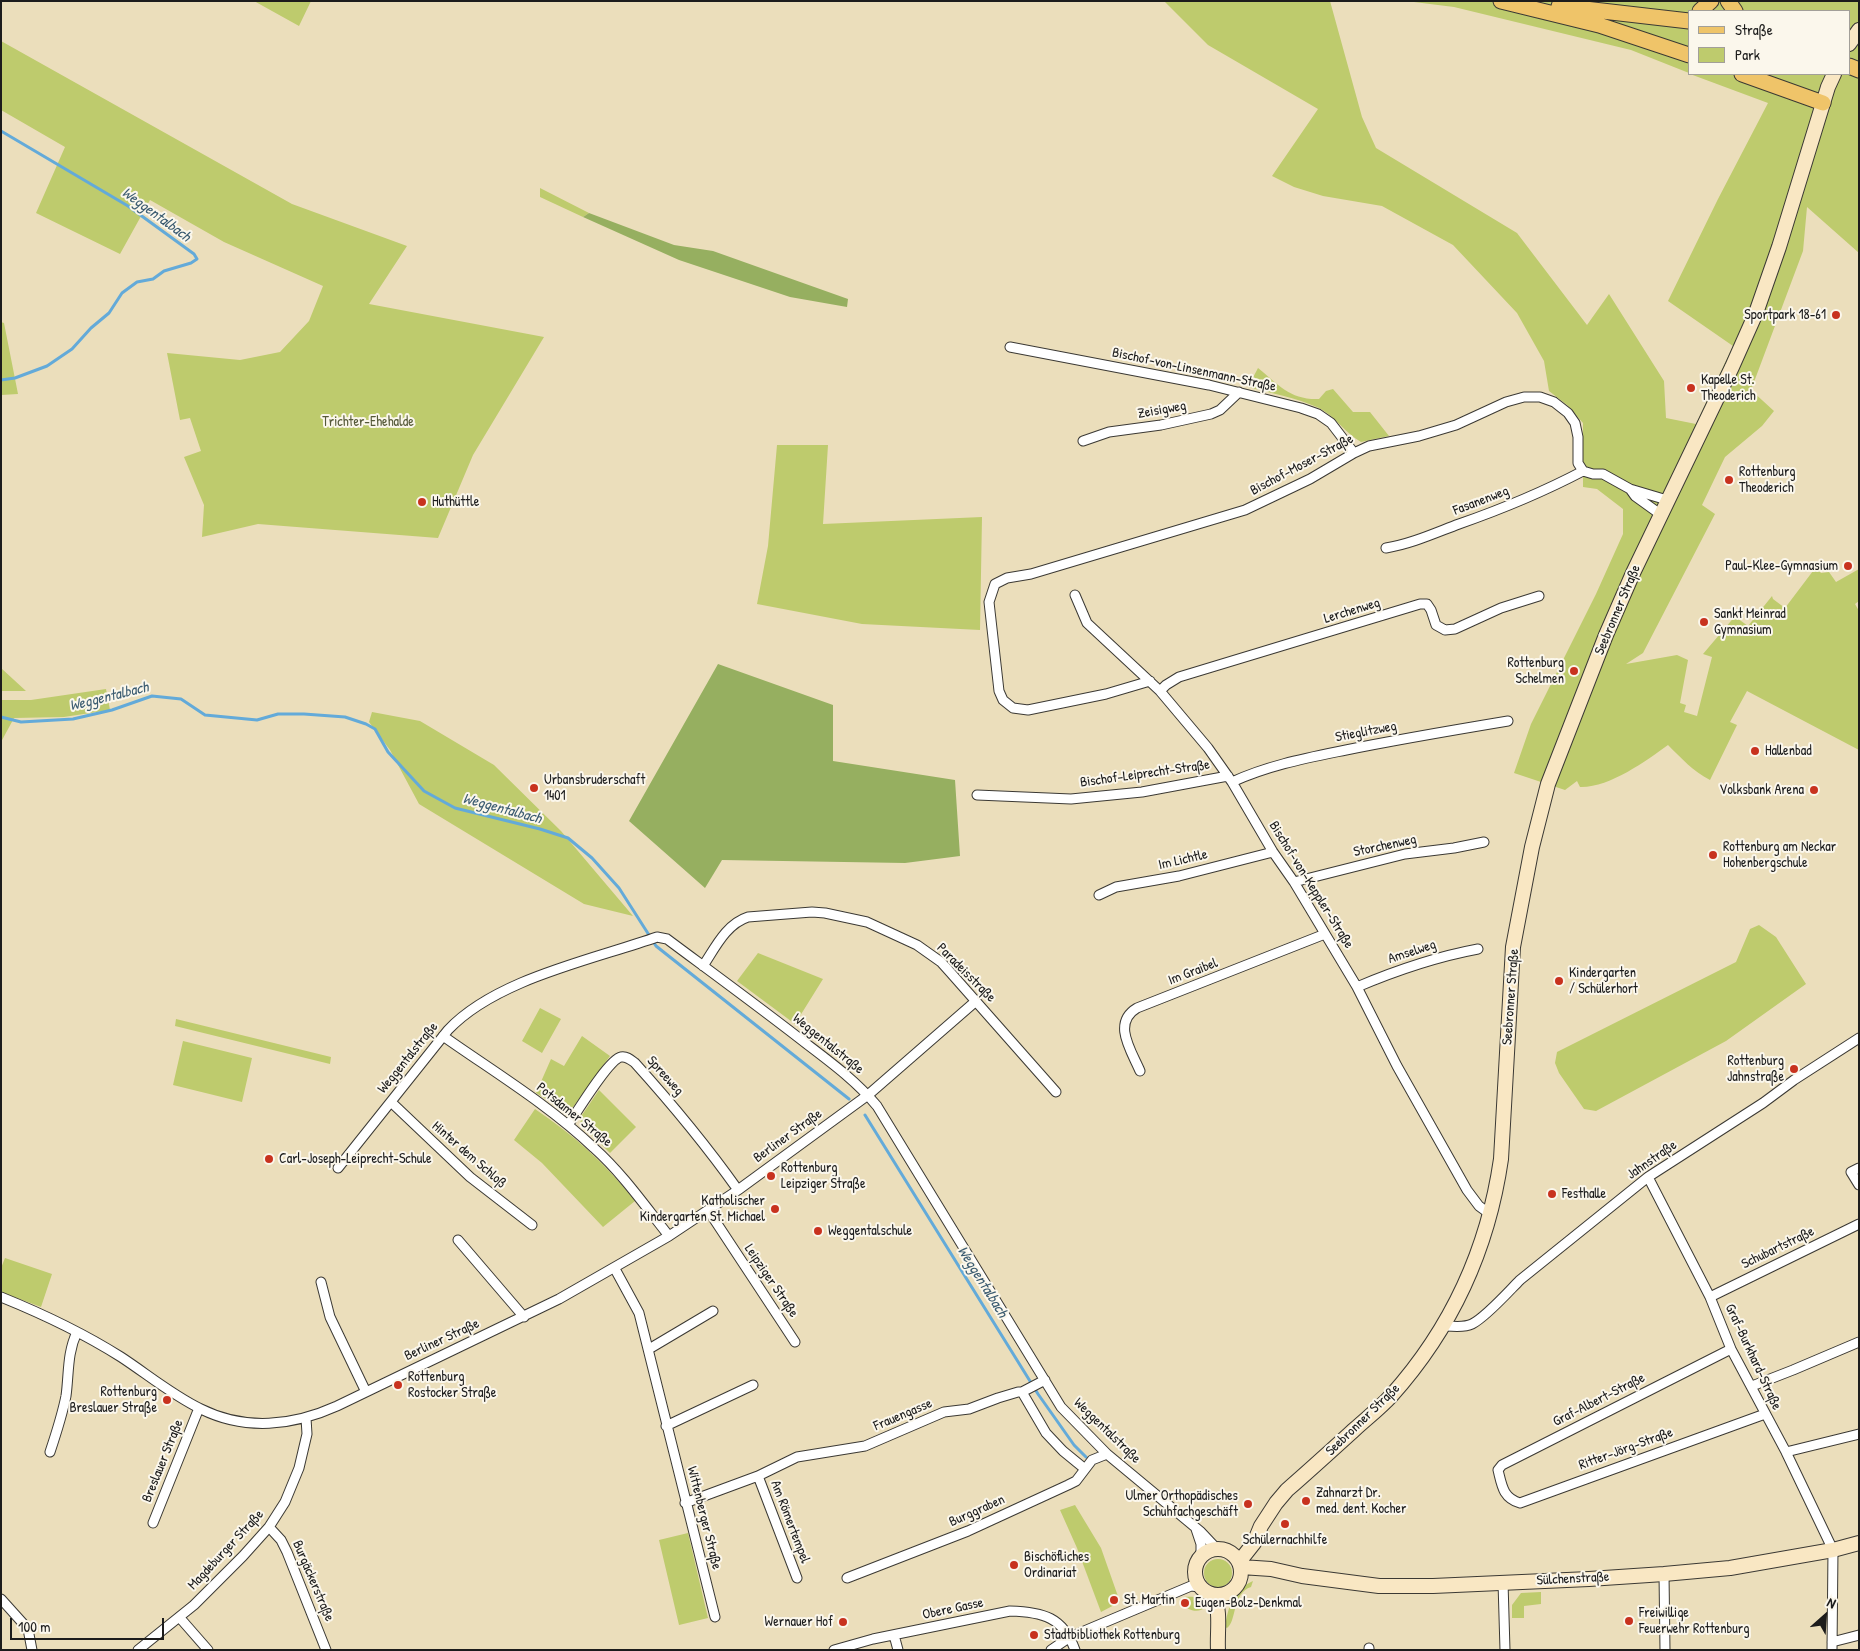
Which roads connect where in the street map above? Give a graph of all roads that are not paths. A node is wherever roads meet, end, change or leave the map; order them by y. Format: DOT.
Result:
graph roads {
  1 [pos="1501,1"];
  2 [pos="1521,1"];
  3 [pos="1688,15"];
  4 [pos="1654,16"];
  5 [pos="1688,21"];
  6 [pos="1859,30"];
  7 [pos="1850,42"];
  8 [pos="1688,55"];
  9 [pos="1745,75"];
  10 [pos="1834,75"];
  11 [pos="1823,103"];
  12 [pos="1010,347"];
  13 [pos="1239,392"];
  14 [pos="1083,440"];
  15 [pos="1354,453"];
  16 [pos="1583,471"];
  17 [pos="1630,489"];
  18 [pos="1667,500"];
  19 [pos="1660,514"];
  20 [pos="1386,548"];
  21 [pos="1075,595"];
  22 [pos="1539,596"];
  23 [pos="1150,681"];
  24 [pos="1160,691"];
  25 [pos="1508,721"];
  26 [pos="1230,779"];
  27 [pos="977,796"];
  28 [pos="1484,842"];
  29 [pos="1273,852"];
  30 [pos="1294,882"];
  31 [pos="1099,895"];
  32 [pos="1325,934"];
  33 [pos="1478,949"];
  34 [pos="703,966"];
  35 [pos="1357,987"];
  36 [pos="976,1001"];
  37 [pos="443,1036"];
  38 [pos="1859,1038"];
  39 [pos="1140,1071"];
  40 [pos="1056,1092"];
  41 [pos="868,1095"];
  42 [pos="391,1102"];
  43 [pos="568,1125"];
  44 [pos="338,1168"];
  45 [pos="1855,1170"];
  46 [pos="1648,1177"];
  47 [pos="1859,1185"];
  48 [pos="738,1190"];
  49 [pos="708,1210"];
  50 [pos="1490,1214"];
  51 [pos="1859,1224"];
  52 [pos="532,1225"];
  53 [pos="669,1236"];
  54 [pos="458,1240"];
  55 [pos="615,1269"];
  56 [pos="321,1282"];
  57 [pos="1,1297"];
  58 [pos="1710,1297"];
  59 [pos="713,1311"];
  60 [pos="524,1317"];
  61 [pos="1445,1326"];
  62 [pos="77,1332"];
  63 [pos="795,1342"];
  64 [pos="1859,1342"];
  65 [pos="648,1349"];
  66 [pos="1731,1349"];
  67 [pos="1042,1382"];
  68 [pos="753,1385"];
  69 [pos="1752,1386"];
  70 [pos="1025,1391"];
  71 [pos="366,1392"];
  72 [pos="199,1408"];
  73 [pos="1764,1414"];
  74 [pos="306,1418"];
  75 [pos="666,1426"];
  76 [pos="1859,1434"];
  77 [pos="50,1452"];
  78 [pos="1786,1452"];
  79 [pos="1107,1454"];
  80 [pos="797,1457"];
  81 [pos="1085,1469"];
  82 [pos="758,1476"];
  83 [pos="1502,1488"];
  84 [pos="685,1503"];
  85 [pos="153,1523"];
  86 [pos="270,1527"];
  87 [pos="1195,1527"];
  88 [pos="1859,1543"];
  89 [pos="1217,1549"];
  90 [pos="1833,1550"];
  91 [pos="1202,1556"];
  92 [pos="1238,1565"];
  93 [pos="1664,1574"];
  94 [pos="797,1578"];
  95 [pos="846,1578"];
  96 [pos="1503,1582"];
  97 [pos="1195,1584"];
  98 [pos="1221,1595"];
  99 [pos="1,1599"];
  100 [pos="715,1617"];
  101 [pos="180,1618"];
  102 [pos="894,1635"];
  103 [pos="1859,1635"];
  104 [pos="1070,1638"];
  105 [pos="1832,1646"];
  106 [pos="32,1650"];
  107 [pos="138,1650"];
  108 [pos="208,1650"];
  109 [pos="326,1650"];
  110 [pos="834,1650"];
  111 [pos="898,1650"];
  112 [pos="1051,1650"];
  113 [pos="1075,1650"];
  114 [pos="1218,1650"];
  115 [pos="1505,1650"];
  116 [pos="1665,1650"];
  1 -- 8 [label="main road"];
  2 -- 4 [label="main road"];
  3 -- 4 [label="main road"];
  4 -- 5 [label="main road"];
  6 -- 7 [label="street"];
  9 -- 11 [label="main road"];
  10 -- 11 [label="street, Seebronner Straße"];
  11 -- 18 [label="street, Seebronner Straße"];
  12 -- 13 [label="street, Bischof-von-Linsenmann-Straße"];
  13 -- 14 [label="street, Zeisigweg"];
  13 -- 15 [label="street, Bischof-von-Linsenmann-Straße"];
  15 -- 16 [label="street, Bischof-Moser-Straße"];
  15 -- 23 [label="street, Bischof-Moser-Straße"];
  16 -- 17 [label="street"];
  16 -- 20 [label="street, Fasanenweg"];
  17 -- 18 [label="street"];
  17 -- 19 [label="street"];
  18 -- 19 [label="street, Seebronner Straße"];
  19 -- 50 [label="street, Seebronner Straße"];
  21 -- 23 [label="street, Bischof-von-Keppler-Straße"];
  22 -- 24 [label="street, Lerchenweg"];
  23 -- 24 [label="street, Bischof-von-Keppler-Straße"];
  24 -- 26 [label="street, Bischof-von-Keppler-Straße"];
  25 -- 26 [label="street, Stieglitzweg"];
  26 -- 27 [label="street, Bischof-Leiprecht-Straße"];
  26 -- 29 [label="street, Bischof-von-Keppler-Straße"];
  28 -- 30 [label="street, Storchenweg"];
  29 -- 30 [label="street, Bischof-von-Keppler-Straße"];
  29 -- 31 [label="street, Im Lichtle"];
  30 -- 32 [label="street, Bischof-von-Keppler-Straße"];
  32 -- 35 [label="street, Bischof-von-Keppler-Straße"];
  32 -- 39 [label="street, Im Graibel"];
  33 -- 35 [label="street, Amselweg"];
  34 -- 36 [label="street, Paradeisstraße"];
  34 -- 37 [label="street, Weggentalstraße"];
  34 -- 41 [label="street, Weggentalstraße"];
  35 -- 50 [label="street, Bischof-von-Keppler-Straße"];
  36 -- 40 [label="street, Paradeisstraße"];
  36 -- 41 [label="street, Berliner Straße"];
  37 -- 42 [label="street, Weggentalstraße"];
  37 -- 43 [label="street, Potsdamer Straße"];
  38 -- 46 [label="street, Jahnstraße"];
  41 -- 48 [label="street, Berliner Straße"];
  41 -- 67 [label="street, Weggentalstraße"];
  42 -- 44 [label="street, Weggentalstraße"];
  42 -- 52 [label="street, Hinter dem Schloß"];
  43 -- 48 [label="street, Spreeweg"];
  43 -- 53 [label="street, Potsdamer Straße"];
  45 -- 47 [label="street"];
  46 -- 58 [label="street, Graf-Burkhard-Straße"];
  46 -- 61 [label="street, Jahnstraße"];
  48 -- 49 [label="street, Berliner Straße"];
  49 -- 53 [label="street, Berliner Straße"];
  49 -- 63 [label="street, Leipziger Straße"];
  50 -- 61 [label="street, Seebronner Straße"];
  51 -- 58 [label="street, Schubartstraße"];
  53 -- 55 [label="street, Berliner Straße"];
  54 -- 60 [label="street"];
  55 -- 60 [label="street, Berliner Straße"];
  55 -- 65 [label="street, Wittenberger Straße"];
  56 -- 71 [label="street"];
  57 -- 62 [label="street, Berliner Straße"];
  58 -- 66 [label="street, Graf-Burkhard-Straße"];
  59 -- 65 [label="street"];
  60 -- 71 [label="street, Berliner Straße"];
  61 -- 92 [label="street, Seebronner Straße"];
  62 -- 72 [label="street, Berliner Straße"];
  62 -- 77 [label="street"];
  64 -- 69 [label="street"];
  65 -- 75 [label="street, Wittenberger Straße"];
  66 -- 69 [label="street, Graf-Burkhard-Straße"];
  66 -- 83 [label="street, Graf-Albert-Straße"];
  67 -- 70 [label="street, Frauengasse"];
  67 -- 79 [label="street, Weggentalstraße"];
  68 -- 75 [label="street"];
  69 -- 73 [label="street, Graf-Burkhard-Straße"];
  70 -- 80 [label="street, Frauengasse"];
  70 -- 81 [label="street"];
  71 -- 74 [label="street, Berliner Straße"];
  72 -- 74 [label="street, Berliner Straße"];
  72 -- 85 [label="street, Breslauer Straße"];
  73 -- 78 [label="street, Graf-Burkhard-Straße"];
  73 -- 83 [label="street, Ritter-Jörg-Straße"];
  74 -- 86 [label="street, Magdeburger Straße"];
  75 -- 84 [label="street, Wittenberger Straße"];
  76 -- 78 [label="street"];
  78 -- 90 [label="street, Graf-Burkhard-Straße"];
  79 -- 81 [label="street, Burggraben"];
  79 -- 87 [label="street, Weggentalstraße"];
  80 -- 82 [label="street, Am Römertempel"];
  81 -- 95 [label="street, Burggraben"];
  82 -- 84 [label="street, Am Römertempel"];
  82 -- 94 [label="street, Am Römertempel"];
  84 -- 100 [label="street, Wittenberger Straße"];
  86 -- 101 [label="street, Magdeburger Straße"];
  86 -- 109 [label="street, Burgäckerstraße"];
  87 -- 89 [label="street, Weggentalstraße"];
  87 -- 91 [label="street"];
  88 -- 90 [label="street, Sülchenstraße"];
  89 -- 91 [label="street"];
  89 -- 92 [label="street"];
  90 -- 93 [label="street, Sülchenstraße"];
  90 -- 105 [label="street"];
  91 -- 97 [label="street"];
  92 -- 96 [label="street, Sülchenstraße"];
  92 -- 98 [label="street"];
  93 -- 96 [label="street, Sülchenstraße"];
  93 -- 116 [label="street"];
  96 -- 115 [label="street"];
  97 -- 98 [label="street"];
  97 -- 104 [label="street"];
  98 -- 114 [label="street"];
  99 -- 106 [label="street"];
  101 -- 107 [label="street, Magdeburger Straße"];
  101 -- 108 [label="street"];
  102 -- 104 [label="street, Obere Gasse"];
  102 -- 110 [label="street, Obere Gasse"];
  102 -- 111 [label="street"];
  103 -- 105 [label="street"];
  104 -- 112 [label="street"];
  104 -- 113 [label="street"];
}
